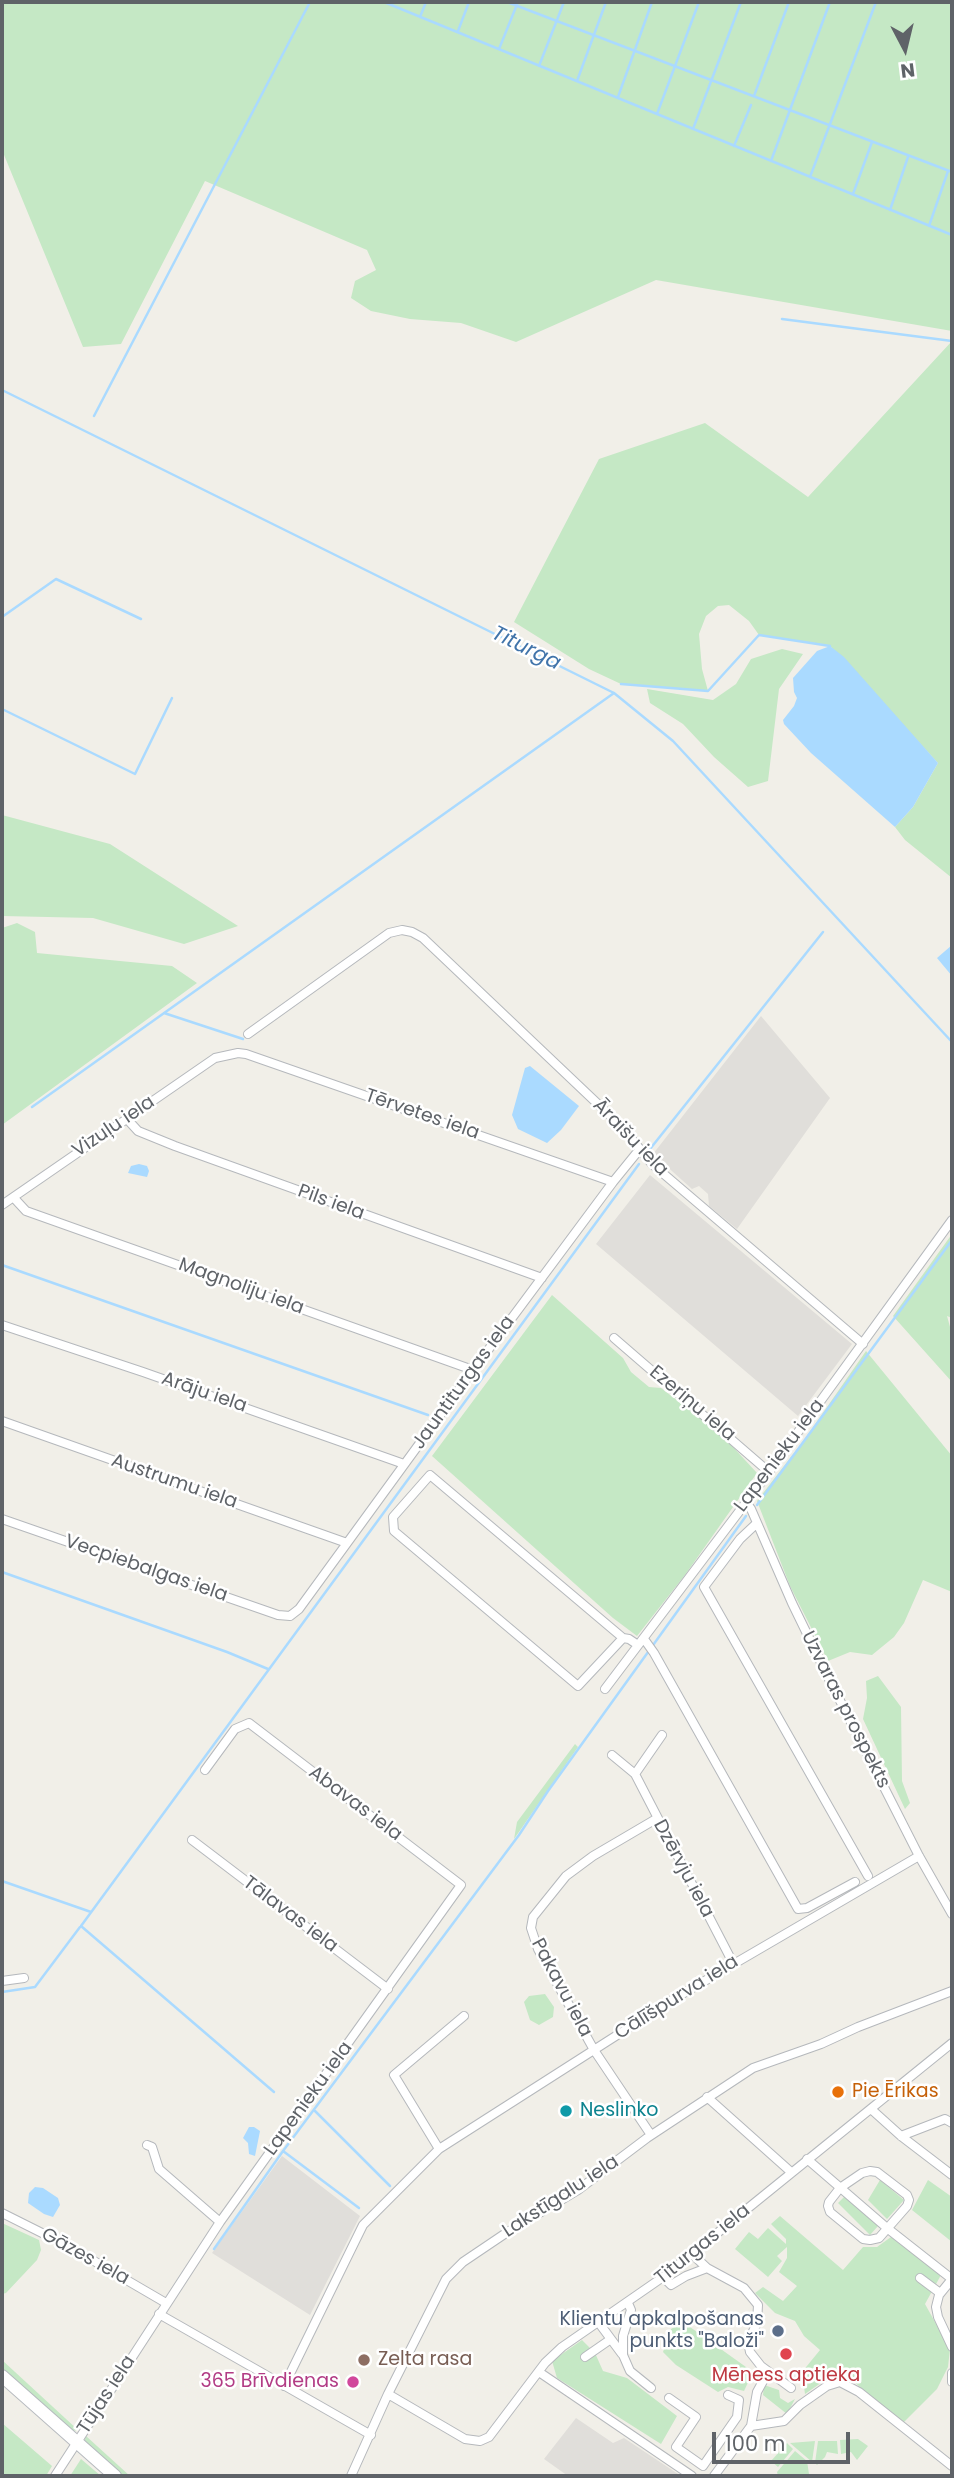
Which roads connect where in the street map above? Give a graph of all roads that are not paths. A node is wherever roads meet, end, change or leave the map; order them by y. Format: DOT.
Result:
graph roads {
  1 [pos="248,1034"];
  2 [pos="230,1054"];
  3 [pos="127,1119"];
  4 [pos="639,1150"];
  5 [pos="613,1182"];
  6 [pos="13,1198"];
  7 [pos="2,1205"];
  8 [pos="952,1220"];
  9 [pos="542,1278"];
  10 [pos="2,1325"];
  11 [pos="614,1338"];
  12 [pos="863,1344"];
  13 [pos="473,1370"];
  14 [pos="2,1421"];
  15 [pos="404,1464"];
  16 [pos="769,1472"];
  17 [pos="746,1502"];
  18 [pos="2,1520"];
  19 [pos="757,1523"];
  20 [pos="347,1543"];
  21 [pos="290,1616"];
  22 [pos="623,1638"];
  23 [pos="641,1642"];
  24 [pos="605,1689"];
  25 [pos="662,1735"];
  26 [pos="612,1755"];
  27 [pos="205,1770"];
  28 [pos="635,1774"];
  29 [pos="656,1819"];
  30 [pos="192,1840"];
  31 [pos="919,1856"];
  32 [pos="868,1876"];
  33 [pos="855,1882"];
  34 [pos="461,1885"];
  35 [pos="952,1914"];
  36 [pos="733,1963"];
  37 [pos="24,1978"];
  38 [pos="2,1981"];
  39 [pos="388,1989"];
  40 [pos="952,1991"];
  41 [pos="464,2016"];
  42 [pos="952,2043"];
  43 [pos="594,2050"];
  44 [pos="706,2097"];
  45 [pos="872,2109"];
  46 [pos="952,2123"];
  47 [pos="651,2135"];
  48 [pos="901,2136"];
  49 [pos="148,2145"];
  50 [pos="439,2150"];
  51 [pos="807,2159"];
  52 [pos="790,2172"];
  53 [pos="952,2175"];
  54 [pos="840,2188"];
  55 [pos="2,2213"];
  56 [pos="220,2222"];
  57 [pos="887,2228"];
  58 [pos="692,2254"];
  59 [pos="707,2268"];
  60 [pos="663,2277"];
  61 [pos="920,2278"];
  62 [pos="952,2279"];
  63 [pos="940,2293"];
  64 [pos="166,2303"];
  65 [pos="628,2303"];
  66 [pos="159,2315"];
  67 [pos="599,2323"];
  68 [pos="611,2339"];
  69 [pos="952,2347"];
  70 [pos="623,2355"];
  71 [pos="584,2357"];
  72 [pos="539,2372"];
  73 [pos="768,2372"];
  74 [pos="952,2373"];
  75 [pos="2,2376"];
  76 [pos="952,2382"];
  77 [pos="284,2385"];
  78 [pos="651,2388"];
  79 [pos="792,2388"];
  80 [pos="388,2394"];
  81 [pos="728,2395"];
  82 [pos="669,2398"];
  83 [pos="751,2426"];
  84 [pos="727,2432"];
  85 [pos="372,2435"];
  86 [pos="77,2442"];
  87 [pos="738,2442"];
  88 [pos="952,2466"];
  89 [pos="55,2476"];
  90 [pos="115,2476"];
  91 [pos="351,2476"];
  92 [pos="692,2476"];
  93 [pos="714,2476"];
  1 -- 4 [label="street, Āraišu iela"];
  2 -- 3 [label="street, Vizuļu iela"];
  2 -- 5 [label="street, Tērvetes iela"];
  3 -- 6 [label="street, Vizuļu iela"];
  3 -- 9 [label="street, Pils iela"];
  4 -- 5 [label="street, Jauntiturgas iela"];
  4 -- 12 [label="street, Āraišu iela"];
  5 -- 9 [label="street, Jauntiturgas iela"];
  6 -- 7 [label="street, Vizuļu iela"];
  6 -- 13 [label="street, Magnoliju iela"];
  8 -- 12 [label="street, Lapenieku iela"];
  9 -- 13 [label="street, Jauntiturgas iela"];
  10 -- 15 [label="street, Arāju iela"];
  11 -- 16 [label="street, Ezeriņu iela"];
  12 -- 16 [label="street, Lapenieku iela"];
  13 -- 15 [label="street, Jauntiturgas iela"];
  14 -- 20 [label="street, Austrumu iela"];
  15 -- 20 [label="street, Jauntiturgas iela"];
  16 -- 17 [label="street, Lapenieku iela"];
  17 -- 19 [label="street, Uzvaras prospekts"];
  17 -- 23 [label="street, Lapenieku iela"];
  18 -- 21 [label="street, Vecpiebalgas iela"];
  19 -- 31 [label="street, Uzvaras prospekts"];
  19 -- 32 [label="street"];
  20 -- 21 [label="street, Jauntiturgas iela"];
  22 -- 22 [label="street"];
  22 -- 23 [label="street"];
  23 -- 24 [label="street, Lapenieku iela"];
  23 -- 33 [label="street"];
  25 -- 28 [label="street"];
  26 -- 28 [label="street, Dzērvju iela"];
  27 -- 34 [label="street, Abavas iela"];
  28 -- 29 [label="street, Dzērvju iela"];
  29 -- 36 [label="street, Dzērvju iela"];
  29 -- 43 [label="street, Pakavu iela"];
  30 -- 39 [label="street, Tālavas iela"];
  31 -- 35 [label="street, Uzvaras prospekts"];
  31 -- 36 [label="street, Cālīšpurva iela"];
  34 -- 39 [label="street, Lapenieku iela"];
  36 -- 43 [label="street, Cālīšpurva iela"];
  37 -- 38 [label="street"];
  39 -- 56 [label="street, Lapenieku iela"];
  40 -- 44 [label="street, Lakstīgalu iela"];
  41 -- 50 [label="street"];
  42 -- 45 [label="street, Titurgas iela"];
  43 -- 47 [label="street, Pakavu iela"];
  43 -- 50 [label="street, Cālīšpurva iela"];
  44 -- 47 [label="street, Lakstīgalu iela"];
  44 -- 52 [label="street"];
  45 -- 48 [label="street"];
  45 -- 51 [label="street, Titurgas iela"];
  46 -- 48 [label="street"];
  47 -- 80 [label="street, Lakstīgalu iela"];
  48 -- 53 [label="street"];
  49 -- 56 [label="street"];
  50 -- 77 [label="street, Cālīšpurva iela"];
  51 -- 52 [label="street, Titurgas iela"];
  51 -- 54 [label="street"];
  52 -- 58 [label="street, Titurgas iela"];
  54 -- 57 [label="street"];
  54 -- 57 [label="street"];
  54 -- 57 [label="street"];
  55 -- 64 [label="street, Gāzes iela"];
  56 -- 64 [label="street, Lapenieku iela"];
  57 -- 62 [label="street"];
  58 -- 59 [label="street"];
  58 -- 60 [label="street, Titurgas iela"];
  59 -- 60 [label="street"];
  59 -- 73 [label="street"];
  60 -- 65 [label="street, Titurgas iela"];
  61 -- 63 [label="street"];
  62 -- 63 [label="street"];
  63 -- 69 [label="street"];
  64 -- 66 [label="street, Lapenieku iela"];
  65 -- 67 [label="street, Titurgas iela"];
  65 -- 70 [label="street"];
  66 -- 77 [label="street"];
  66 -- 86 [label="street, Tūjas iela"];
  67 -- 68 [label="street"];
  67 -- 72 [label="street, Titurgas iela"];
  68 -- 70 [label="street"];
  68 -- 71 [label="street"];
  70 -- 78 [label="street"];
  72 -- 80 [label="street, Titurgas iela"];
  72 -- 92 [label="street"];
  73 -- 79 [label="street"];
  73 -- 83 [label="street"];
  74 -- 76 [label="street"];
  75 -- 86 [label="main road"];
  77 -- 85 [label="street"];
  80 -- 85 [label="street, Lakstīgalu iela"];
  81 -- 84 [label="street"];
  82 -- 84 [label="street"];
  83 -- 87 [label="street"];
  83 -- 88 [label="street"];
  84 -- 87 [label="street"];
  85 -- 91 [label="street, Lakstīgalu iela"];
  86 -- 89 [label="street, Tūjas iela"];
  86 -- 90 [label="main road"];
  87 -- 93 [label="street"];
}
